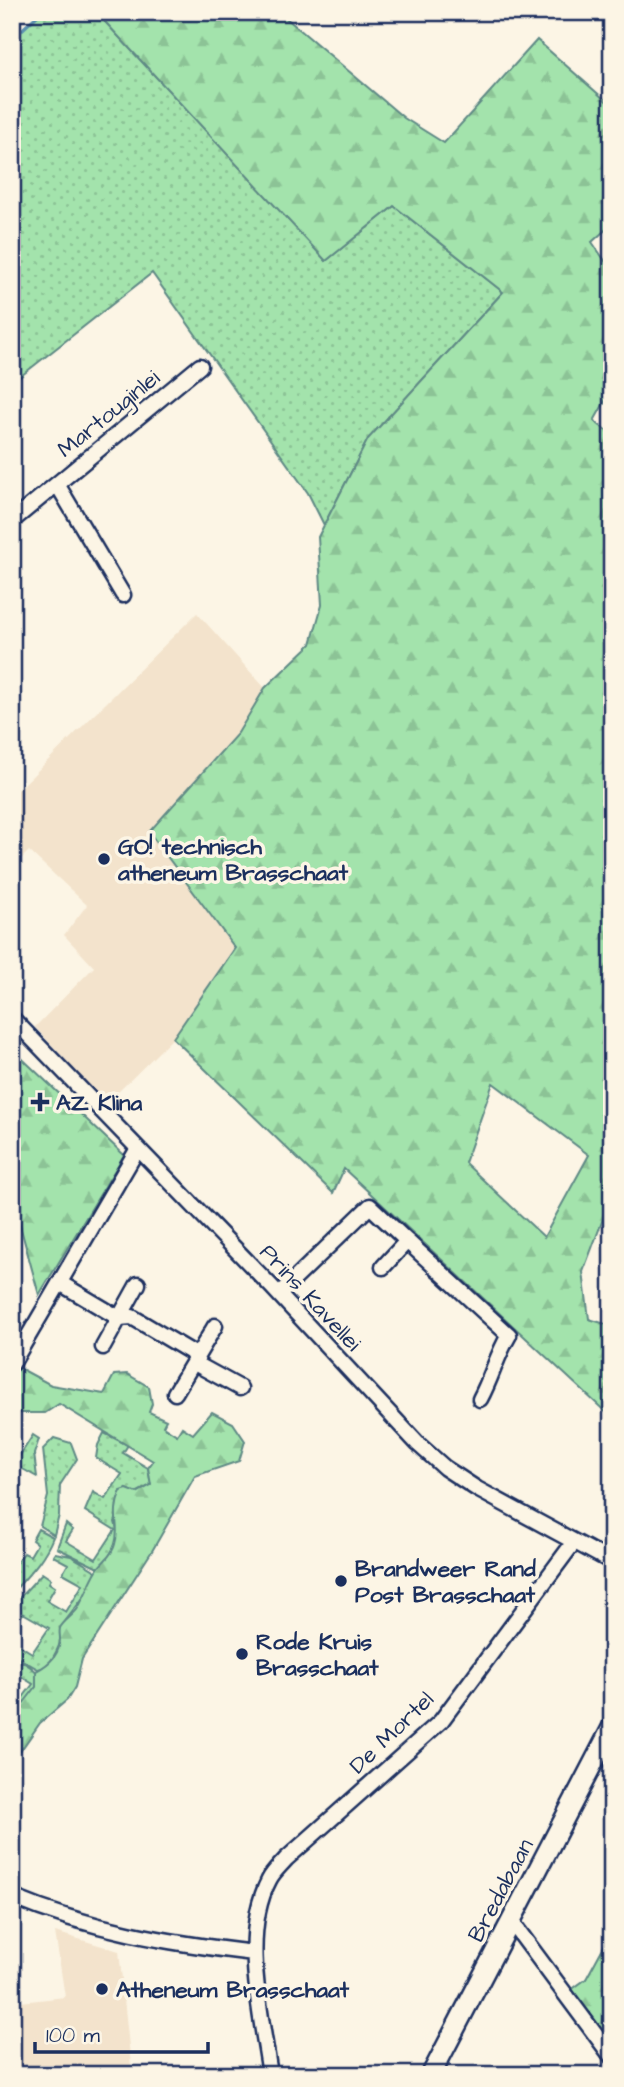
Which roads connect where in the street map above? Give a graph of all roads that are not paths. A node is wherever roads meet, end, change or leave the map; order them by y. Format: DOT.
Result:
graph roads {
  1 [pos="200,366"];
  2 [pos="57,484"];
  3 [pos="12,521"];
  4 [pos="123,596"];
  5 [pos="12,1018"];
  6 [pos="137,1150"];
  7 [pos="407,1241"];
  8 [pos="383,1267"];
  9 [pos="60,1283"];
  10 [pos="138,1284"];
  11 [pos="279,1294"];
  12 [pos="119,1318"];
  13 [pos="215,1326"];
  14 [pos="103,1347"];
  15 [pos="196,1359"];
  16 [pos="12,1364"];
  17 [pos="240,1388"];
  18 [pos="175,1393"];
  19 [pos="480,1399"];
  20 [pos="574,1542"];
  21 [pos="612,1562"];
  22 [pos="612,1727"];
  23 [pos="12,1897"];
  24 [pos="511,1921"];
  25 [pos="254,1953"];
  26 [pos="612,2057"];
  27 [pos="270,2075"];
  28 [pos="431,2075"];
  1 -- 2 [label="street, Martouginlei"];
  2 -- 3 [label="street, Martouginlei"];
  2 -- 4 [label="street"];
  5 -- 6 [label="street, Prins Kavellei"];
  6 -- 9 [label="street"];
  6 -- 11 [label="street, Prins Kavellei"];
  7 -- 8 [label="street"];
  7 -- 11 [label="street"];
  7 -- 19 [label="street"];
  9 -- 12 [label="street"];
  9 -- 16 [label="street"];
  10 -- 12 [label="street"];
  11 -- 20 [label="street, Prins Kavellei"];
  12 -- 14 [label="street"];
  12 -- 15 [label="street"];
  13 -- 15 [label="street"];
  15 -- 17 [label="street"];
  15 -- 18 [label="street"];
  20 -- 21 [label="street, Prins Kavellei"];
  20 -- 25 [label="street, De Mortel"];
  22 -- 24 [label="main road, Bredabaan"];
  23 -- 25 [label="street"];
  24 -- 26 [label="street"];
  24 -- 28 [label="main road, Bredabaan"];
  25 -- 27 [label="street, De Mortel"];
}
